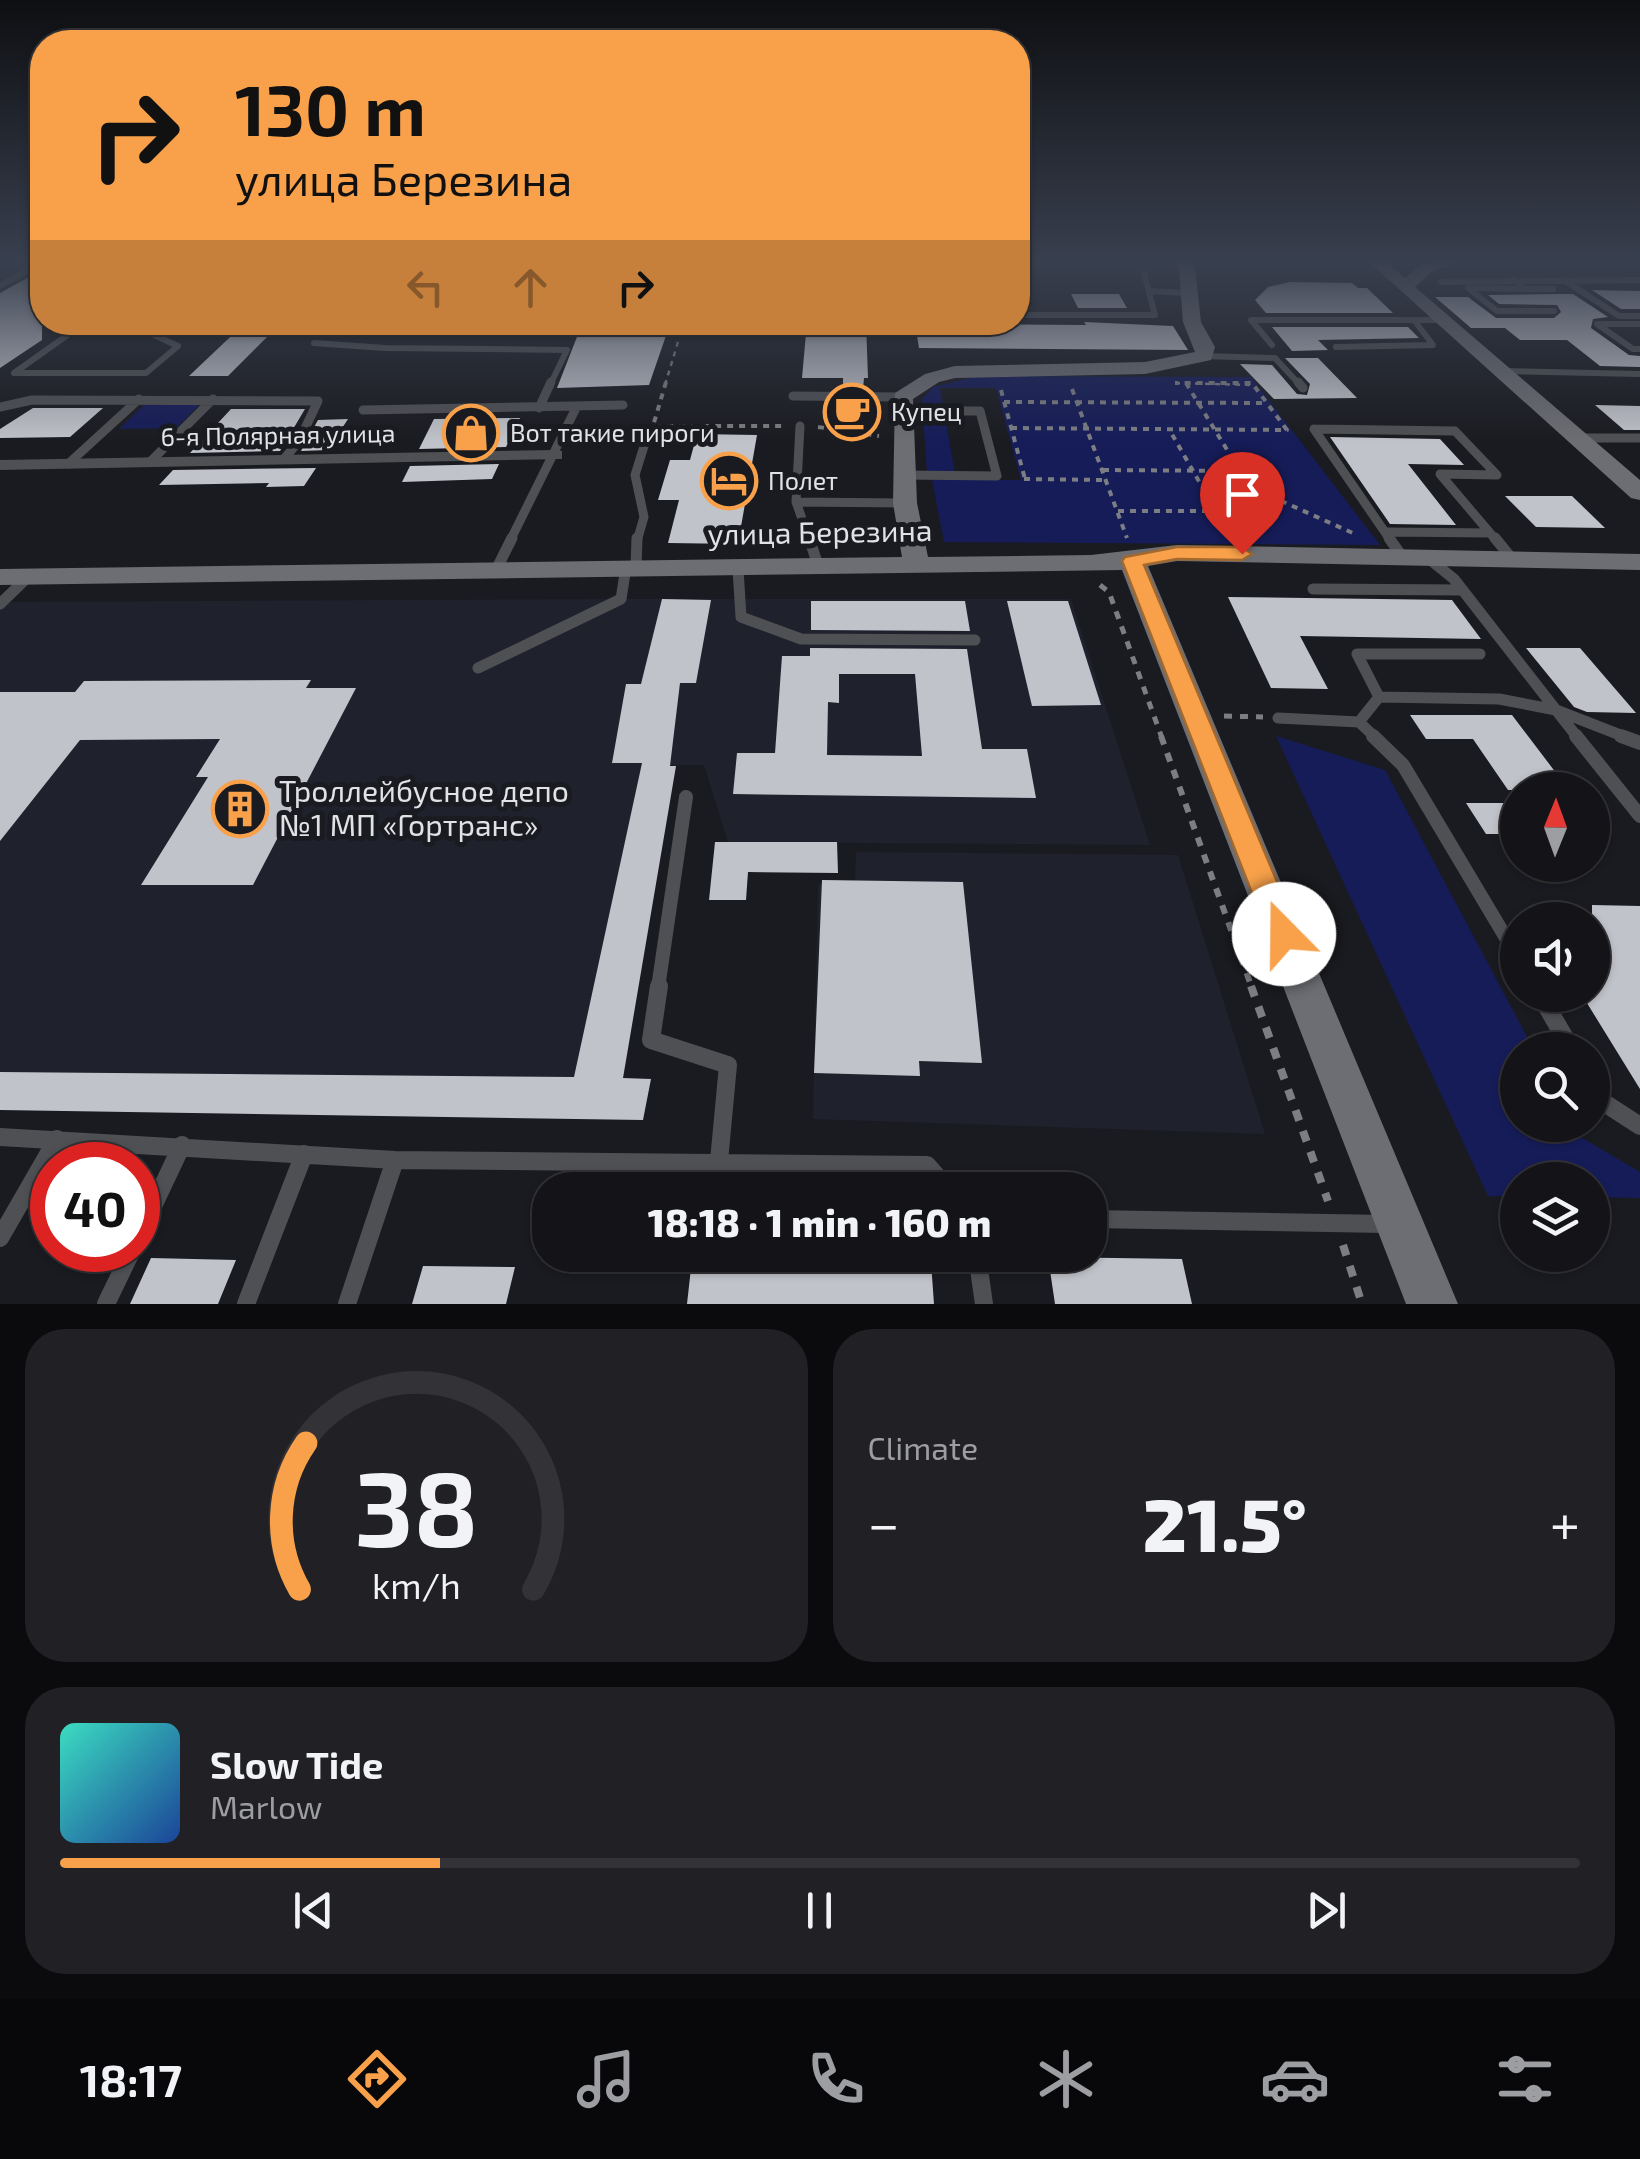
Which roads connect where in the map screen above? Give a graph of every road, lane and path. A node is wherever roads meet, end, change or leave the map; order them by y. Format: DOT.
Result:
graph roads {
  1 [pos="1195,322"];
  2 [pos="1253,322"];
  3 [pos="1415,322"];
  4 [pos="1449,322"];
  5 [pos="1640,324"];
  6 [pos="68,335"];
  7 [pos="155,335"];
  8 [pos="680,335"];
  9 [pos="314,343"];
  10 [pos="1272,345"];
  11 [pos="1336,347"];
  12 [pos="1640,350"];
  13 [pos="1204,356"];
  14 [pos="1504,371"];
  15 [pos="1640,374"];
  16 [pos="998,382"];
  17 [pos="1069,382"];
  18 [pos="1167,382"];
  19 [pos="1186,383"];
  20 [pos="1303,388"];
  21 [pos="792,396"];
  22 [pos="139,399"];
  23 [pos="213,399"];
  24 [pos="1004,402"];
  25 [pos="1078,402"];
  26 [pos="1199,403"];
  27 [pos="1268,403"];
  28 [pos="902,404"];
  29 [pos="623,405"];
  30 [pos="577,406"];
  31 [pos="0,407"];
  32 [pos="540,408"];
  33 [pos="362,410"];
  34 [pos="800,426"];
  35 [pos="1011,428"];
  36 [pos="1088,428"];
  37 [pos="1169,430"];
  38 [pos="1215,430"];
  39 [pos="879,436"];
  40 [pos="1576,438"];
  41 [pos="1640,438"];
  42 [pos="646,442"];
  43 [pos="556,455"];
  44 [pos="284,459"];
  45 [pos="150,462"];
  46 [pos="68,464"];
  47 [pos="0,465"];
  48 [pos="1102,470"];
  49 [pos="1192,470"];
  50 [pos="1240,470"];
  51 [pos="905,475"];
  52 [pos="1025,479"];
  53 [pos="1640,493"];
  54 [pos="796,502"];
  55 [pos="906,503"];
  56 [pos="1118,511"];
  57 [pos="1490,533"];
  58 [pos="1358,536"];
  59 [pos="1404,547"];
  60 [pos="1131,554"];
  61 [pos="1516,562"];
  62 [pos="1640,562"];
  63 [pos="916,563"];
  64 [pos="631,567"];
  65 [pos="819,568"];
  66 [pos="738,569"];
  67 [pos="496,570"];
  68 [pos="29,576"];
  69 [pos="0,577"];
  70 [pos="1098,583"];
  71 [pos="1312,589"];
  72 [pos="1463,590"];
  73 [pos="0,604"];
  74 [pos="975,640"];
  75 [pos="1480,654"];
  76 [pos="478,668"];
  77 [pos="1378,697"];
  78 [pos="1556,710"];
  79 [pos="1196,716"];
  80 [pos="1278,718"];
  81 [pos="1358,722"];
  82 [pos="1640,743"];
  83 [pos="686,797"];
  84 [pos="1640,816"];
  85 [pos="1500,928"];
  86 [pos="1610,1106"];
  87 [pos="1640,1126"];
  88 [pos="0,1137"];
  89 [pos="58,1139"];
  90 [pos="182,1146"];
  91 [pos="304,1154"];
  92 [pos="395,1160"];
  93 [pos="718,1161"];
  94 [pos="933,1172"];
  95 [pos="160,1192"];
  96 [pos="1107,1219"];
  97 [pos="1336,1223"];
  98 [pos="1401,1224"];
  99 [pos="0,1238"];
  100 [pos="121,1272"];
  101 [pos="980,1272"];
  102 [pos="106,1304"];
  103 [pos="246,1304"];
  104 [pos="347,1304"];
  105 [pos="984,1304"];
  106 [pos="1362,1304"];
  107 [pos="1432,1304"];
  1 -- 13 [label="street"];
  2 -- 10 [label="lane"];
  3 -- 11 [label="lane"];
  4 -- 14 [label="street"];
  5 -- 12 [label="lane"];
  6 -- 7 [label="lane"];
  8 -- 34 [label="path"];
  9 -- 32 [label="lane"];
  13 -- 20 [label="lane"];
  13 -- 28 [label="street"];
  14 -- 15 [label="lane"];
  14 -- 40 [label="street"];
  16 -- 24 [label="path"];
  17 -- 25 [label="path"];
  18 -- 19 [label="path"];
  19 -- 26 [label="path"];
  19 -- 27 [label="path"];
  21 -- 28 [label="lane"];
  22 -- 23 [label="lane"];
  22 -- 31 [label="lane"];
  22 -- 46 [label="lane"];
  23 -- 44 [label="lane"];
  23 -- 45 [label="lane"];
  24 -- 25 [label="path"];
  24 -- 35 [label="path"];
  25 -- 26 [label="path"];
  25 -- 36 [label="path"];
  26 -- 27 [label="path"];
  26 -- 38 [label="path"];
  27 -- 38 [label="path"];
  28 -- 51 [label="street"];
  28 -- 51 [label="lane"];
  29 -- 30 [label="lane"];
  30 -- 32 [label="lane"];
  30 -- 43 [label="lane"];
  32 -- 33 [label="lane"];
  34 -- 39 [label="path"];
  34 -- 54 [label="lane"];
  35 -- 36 [label="path"];
  35 -- 52 [label="path"];
  36 -- 37 [label="path"];
  36 -- 48 [label="path"];
  37 -- 38 [label="path"];
  37 -- 49 [label="path"];
  38 -- 50 [label="path"];
  40 -- 41 [label="lane"];
  40 -- 53 [label="street"];
  42 -- 64 [label="lane"];
  43 -- 44 [label="street, 6-я Полярная улица"];
  43 -- 67 [label="lane"];
  44 -- 45 [label="street, 6-я Полярная улица"];
  45 -- 46 [label="street, 6-я Полярная улица"];
  46 -- 47 [label="street, 6-я Полярная улица"];
  48 -- 49 [label="path"];
  48 -- 56 [label="path"];
  49 -- 50 [label="path"];
  49 -- 56 [label="path"];
  50 -- 58 [label="path"];
  51 -- 55 [label="street"];
  54 -- 55 [label="lane"];
  54 -- 65 [label="lane"];
  55 -- 63 [label="street"];
  56 -- 60 [label="path"];
  57 -- 59 [label="lane"];
  57 -- 59 [label="lane"];
  57 -- 61 [label="lane"];
  59 -- 60 [label="street, улица Березина"];
  59 -- 61 [label="street, улица Березина"];
  59 -- 72 [label="lane"];
  60 -- 63 [label="street, улица Березина"];
  60 -- 79 [label="street"];
  61 -- 62 [label="street, улица Березина"];
  63 -- 65 [label="street, улица Березина"];
  64 -- 66 [label="street, улица Березина"];
  64 -- 67 [label="street, улица Березина"];
  64 -- 76 [label="lane"];
  65 -- 66 [label="street, улица Березина"];
  66 -- 74 [label="lane"];
  67 -- 68 [label="street, улица Березина"];
  68 -- 69 [label="street, улица Березина"];
  68 -- 73 [label="lane"];
  70 -- 97 [label="path"];
  71 -- 72 [label="lane"];
  72 -- 78 [label="lane"];
  75 -- 77 [label="lane"];
  77 -- 78 [label="lane"];
  77 -- 81 [label="lane"];
  78 -- 82 [label="lane"];
  78 -- 84 [label="lane"];
  79 -- 80 [label="path"];
  79 -- 98 [label="street"];
  80 -- 81 [label="lane"];
  81 -- 85 [label="lane"];
  83 -- 93 [label="lane"];
  86 -- 87 [label="lane"];
  88 -- 89 [label="lane"];
  89 -- 90 [label="lane"];
  89 -- 99 [label="lane"];
  90 -- 91 [label="lane"];
  90 -- 95 [label="lane"];
  91 -- 92 [label="lane"];
  91 -- 103 [label="lane"];
  92 -- 93 [label="lane"];
  92 -- 104 [label="lane"];
  93 -- 94 [label="lane"];
  96 -- 97 [label="lane"];
  97 -- 98 [label="lane"];
  97 -- 106 [label="path"];
  98 -- 107 [label="street"];
  100 -- 102 [label="lane"];
  101 -- 105 [label="lane"];
}
